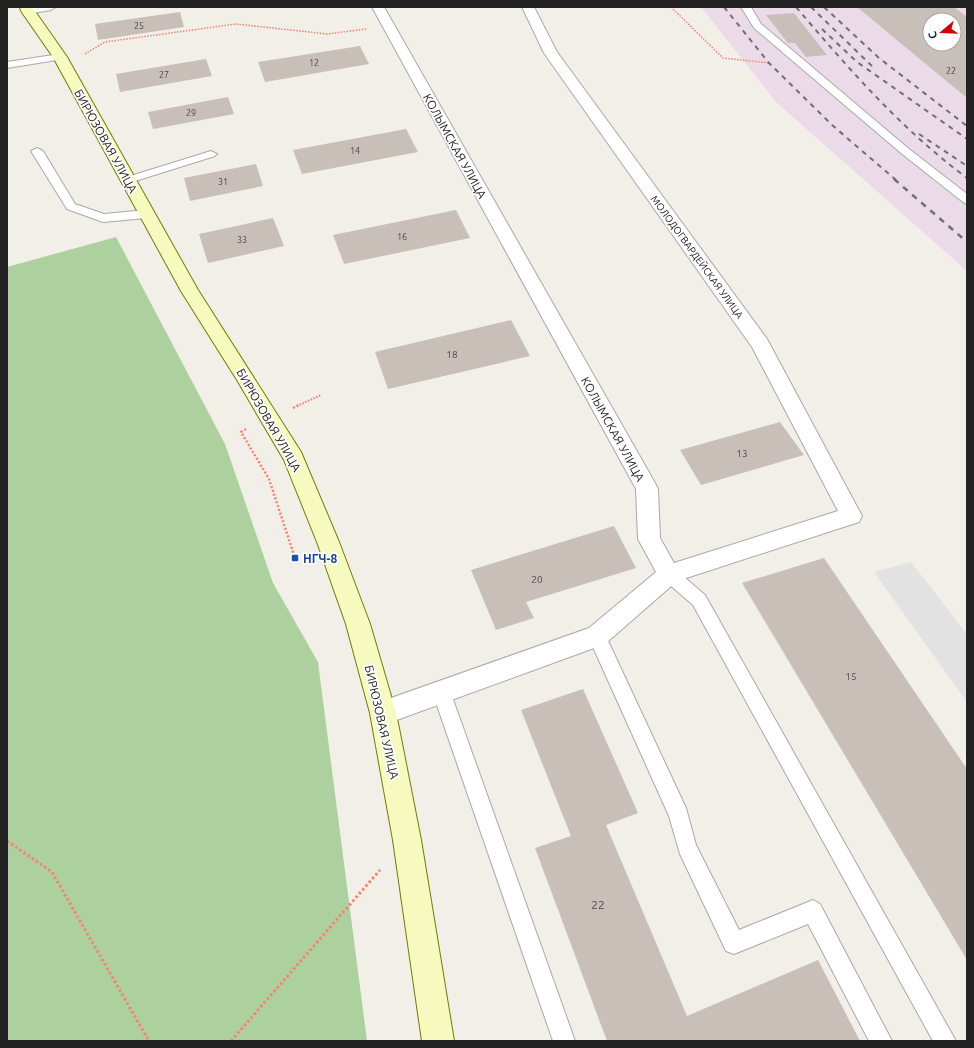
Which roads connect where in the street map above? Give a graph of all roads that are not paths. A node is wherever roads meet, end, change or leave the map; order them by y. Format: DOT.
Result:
graph roads {
  1 [pos="51,7"];
  2 [pos="378,7"];
  3 [pos="528,7"];
  4 [pos="746,7"];
  5 [pos="26,9"];
  6 [pos="70,57"];
  7 [pos="7,65"];
  8 [pos="37,151"];
  9 [pos="211,154"];
  10 [pos="128,180"];
  11 [pos="967,200"];
  12 [pos="146,214"];
  13 [pos="669,574"];
  14 [pos="597,636"];
  15 [pos="441,691"];
  16 [pos="382,713"];
  17 [pos="438,1041"];
  18 [pos="564,1041"];
  19 [pos="881,1041"];
  20 [pos="945,1041"];
  1 -- 5 [label="lane"];
  2 -- 13 [label="street, КОЛЫМСКАЯ УЛИЦА"];
  3 -- 13 [label="street, МОЛОДОГВАРДЕЙСКАЯ УЛИЦА"];
  4 -- 11 [label="lane"];
  5 -- 6 [label="main road, БИРЮЗОВАЯ УЛИЦА"];
  6 -- 7 [label="lane"];
  6 -- 10 [label="main road, БИРЮЗОВАЯ УЛИЦА"];
  8 -- 12 [label="lane"];
  9 -- 10 [label="lane"];
  10 -- 12 [label="main road, БИРЮЗОВАЯ УЛИЦА"];
  12 -- 16 [label="main road, БИРЮЗОВАЯ УЛИЦА"];
  13 -- 14 [label="street"];
  13 -- 20 [label="lane"];
  14 -- 15 [label="street"];
  14 -- 19 [label="lane"];
  15 -- 16 [label="street"];
  15 -- 18 [label="lane"];
  16 -- 17 [label="main road, БИРЮЗОВАЯ УЛИЦА"];
}
